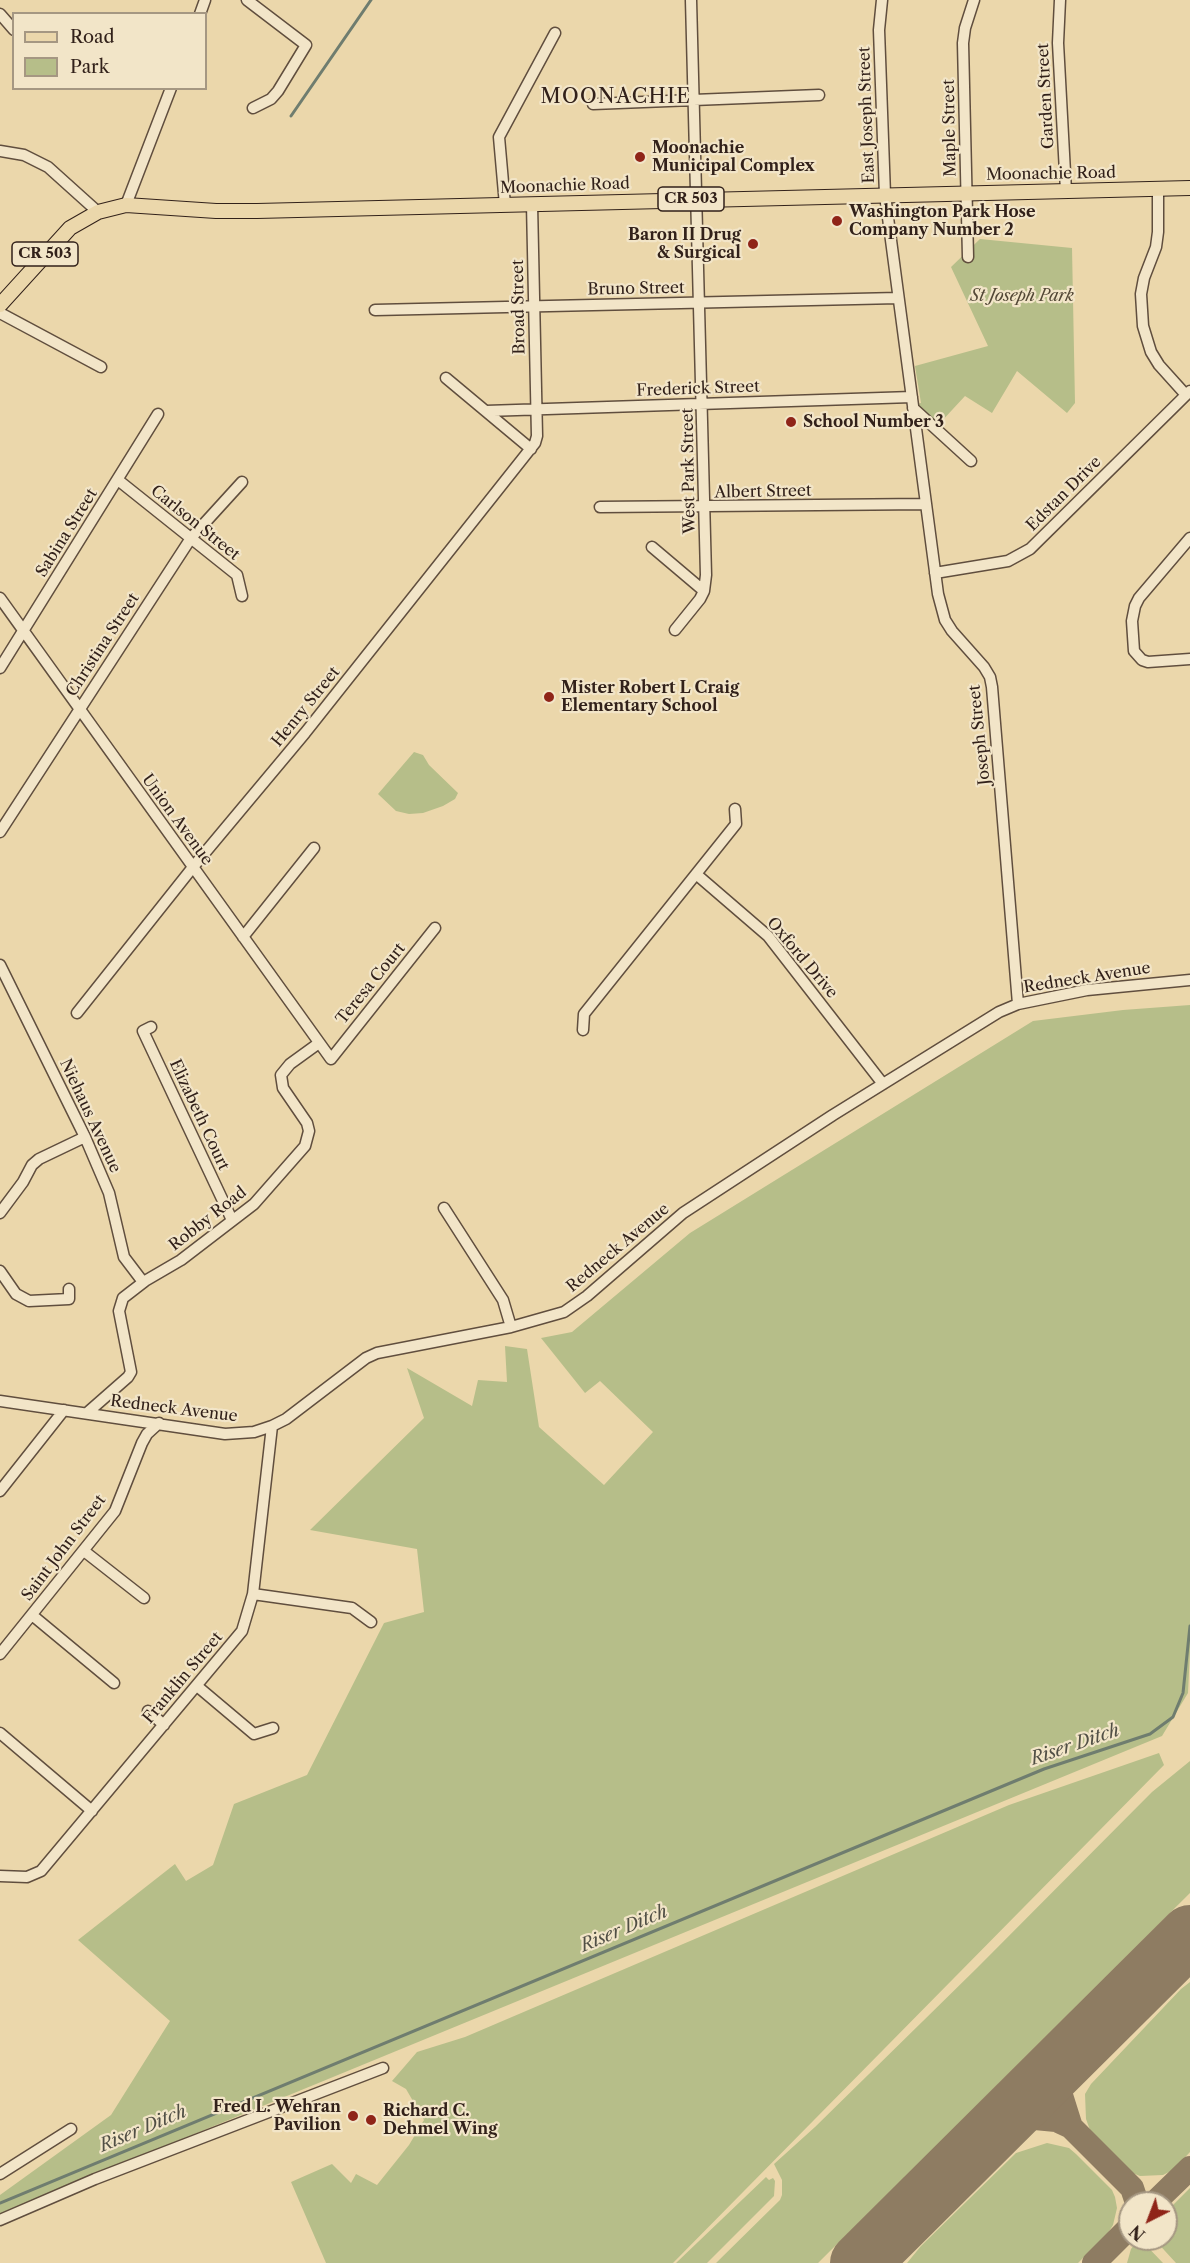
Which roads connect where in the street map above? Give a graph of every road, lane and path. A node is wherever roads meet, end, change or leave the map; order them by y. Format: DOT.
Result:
graph roads {
  1 [pos="247,0"];
  2 [pos="691,0"];
  3 [pos="882,0"];
  4 [pos="974,0"];
  5 [pos="1060,0"];
  6 [pos="0,14"];
  7 [pos="12,28"];
  8 [pos="555,33"];
  9 [pos="170,90"];
  10 [pos="819,95"];
  11 [pos="693,100"];
  12 [pos="593,104"];
  13 [pos="253,108"];
  14 [pos="0,151"];
  15 [pos="1190,188"];
  16 [pos="1158,189"];
  17 [pos="1066,191"];
  18 [pos="966,193"];
  19 [pos="885,195"];
  20 [pos="697,199"];
  21 [pos="532,204"];
  22 [pos="126,205"];
  23 [pos="505,205"];
  24 [pos="98,212"];
  25 [pos="968,257"];
  26 [pos="898,298"];
  27 [pos="699,303"];
  28 [pos="0,305"];
  29 [pos="534,306"];
  30 [pos="375,310"];
  31 [pos="0,314"];
  32 [pos="101,367"];
  33 [pos="446,378"];
  34 [pos="1188,393"];
  35 [pos="912,403"];
  36 [pos="702,404"];
  37 [pos="537,410"];
  38 [pos="486,411"];
  39 [pos="158,414"];
  40 [pos="531,449"];
  41 [pos="970,460"];
  42 [pos="118,480"];
  43 [pos="242,482"];
  44 [pos="926,504"];
  45 [pos="600,507"];
  46 [pos="705,507"];
  47 [pos="191,538"];
  48 [pos="1190,538"];
  49 [pos="652,547"];
  50 [pos="935,573"];
  51 [pos="704,591"];
  52 [pos="242,597"];
  53 [pos="0,598"];
  54 [pos="675,630"];
  55 [pos="24,632"];
  56 [pos="1190,659"];
  57 [pos="0,668"];
  58 [pos="78,709"];
  59 [pos="735,809"];
  60 [pos="0,832"];
  61 [pos="314,849"];
  62 [pos="193,867"];
  63 [pos="696,874"];
  64 [pos="435,928"];
  65 [pos="243,937"];
  66 [pos="0,964"];
  67 [pos="1190,980"];
  68 [pos="1018,1004"];
  69 [pos="77,1013"];
  70 [pos="151,1027"];
  71 [pos="583,1030"];
  72 [pos="319,1043"];
  73 [pos="331,1059"];
  74 [pos="882,1084"];
  75 [pos="85,1137"];
  76 [pos="444,1208"];
  77 [pos="0,1213"];
  78 [pos="232,1220"];
  79 [pos="0,1272"];
  80 [pos="143,1282"];
  81 [pos="69,1289"];
  82 [pos="511,1327"];
  83 [pos="0,1401"];
  84 [pos="64,1410"];
  85 [pos="87,1413"];
  86 [pos="159,1423"];
  87 [pos="272,1426"];
  88 [pos="0,1491"];
  89 [pos="84,1551"];
  90 [pos="253,1594"];
  91 [pos="144,1598"];
  92 [pos="32,1614"];
  93 [pos="370,1622"];
  94 [pos="0,1654"];
  95 [pos="114,1683"];
  96 [pos="198,1686"];
  97 [pos="148,1711"];
  98 [pos="164,1725"];
  99 [pos="273,1728"];
  100 [pos="0,1733"];
  101 [pos="92,1810"];
  102 [pos="0,1876"];
  103 [pos="383,2068"];
  104 [pos="70,2129"];
  105 [pos="0,2174"];
  106 [pos="0,2220"];
  1 -- 13 [label="street"];
  2 -- 11 [label="street, West Park Street"];
  3 -- 19 [label="street, East Joseph Street"];
  4 -- 18 [label="street, Maple Street"];
  5 -- 17 [label="street, Garden Street"];
  6 -- 7 [label="street"];
  8 -- 23 [label="street"];
  9 -- 22 [label="street"];
  10 -- 11 [label="street"];
  11 -- 12 [label="street"];
  11 -- 20 [label="street, West Park Street"];
  14 -- 24 [label="street"];
  15 -- 16 [label="main road, Moonachie Road / CR 503"];
  16 -- 17 [label="main road, Moonachie Road / CR 503"];
  16 -- 34 [label="street"];
  17 -- 18 [label="main road, Moonachie Road / CR 503"];
  18 -- 19 [label="main road, Moonachie Road / CR 503"];
  18 -- 25 [label="street, Maple Street"];
  19 -- 20 [label="main road, Moonachie Road / CR 503"];
  19 -- 26 [label="street, East Joseph Street"];
  20 -- 21 [label="main road, Moonachie Road / CR 503"];
  20 -- 27 [label="street, West Park Street"];
  21 -- 23 [label="main road, Moonachie Road / CR 503"];
  21 -- 29 [label="street, Broad Street"];
  22 -- 23 [label="main road, Moonachie Road / CR 503"];
  22 -- 24 [label="main road, CR 503"];
  24 -- 28 [label="main road, CR 503"];
  26 -- 27 [label="street, Bruno Street"];
  26 -- 35 [label="street, East Joseph Street"];
  27 -- 29 [label="street, Bruno Street"];
  27 -- 36 [label="street, West Park Street"];
  29 -- 30 [label="street, Bruno Street"];
  29 -- 37 [label="street, Broad Street"];
  31 -- 32 [label="street"];
  33 -- 38 [label="street"];
  34 -- 50 [label="street, Edstan Drive"];
  35 -- 36 [label="street, Frederick Street"];
  35 -- 41 [label="street"];
  35 -- 44 [label="street, Joseph Street"];
  36 -- 37 [label="street, Frederick Street"];
  36 -- 46 [label="street, West Park Street"];
  37 -- 38 [label="street, Frederick Street"];
  37 -- 40 [label="street, Henry Street"];
  38 -- 40 [label="street"];
  39 -- 42 [label="street, Sabina Street"];
  40 -- 62 [label="street, Henry Street"];
  42 -- 47 [label="street, Carlson Street"];
  42 -- 55 [label="street, Sabina Street"];
  43 -- 47 [label="street, Christina Street"];
  44 -- 46 [label="street, Albert Street"];
  44 -- 50 [label="street, Joseph Street"];
  45 -- 46 [label="street, Albert Street"];
  46 -- 51 [label="street, West Park Street"];
  47 -- 52 [label="street, Carlson Street"];
  47 -- 58 [label="street, Christina Street"];
  48 -- 56 [label="street"];
  49 -- 51 [label="street"];
  50 -- 68 [label="street, Joseph Street"];
  51 -- 54 [label="street"];
  53 -- 55 [label="street, Union Avenue"];
  55 -- 57 [label="street, Sabina Street"];
  55 -- 58 [label="street, Union Avenue"];
  58 -- 60 [label="street, Christina Street"];
  58 -- 62 [label="street, Union Avenue"];
  59 -- 63 [label="street"];
  61 -- 65 [label="street"];
  62 -- 65 [label="street, Union Avenue"];
  62 -- 69 [label="street, Henry Street"];
  63 -- 71 [label="street"];
  63 -- 74 [label="street, Oxford Drive"];
  64 -- 73 [label="street, Teresa Court"];
  65 -- 72 [label="street, Union Avenue"];
  66 -- 75 [label="street, Niehaus Avenue"];
  67 -- 68 [label="street, Redneck Avenue"];
  68 -- 74 [label="street, Redneck Avenue"];
  70 -- 78 [label="street, Elizabeth Court"];
  72 -- 73 [label="street, Union Avenue"];
  72 -- 78 [label="street, Robby Road"];
  74 -- 82 [label="street, Redneck Avenue"];
  75 -- 77 [label="street"];
  75 -- 80 [label="street, Niehaus Avenue"];
  76 -- 82 [label="street"];
  78 -- 80 [label="street, Robby Road"];
  79 -- 81 [label="street"];
  80 -- 85 [label="street, Robby Road"];
  82 -- 87 [label="street, Redneck Avenue"];
  83 -- 84 [label="street, Redneck Avenue"];
  84 -- 85 [label="street, Redneck Avenue"];
  84 -- 88 [label="street"];
  85 -- 86 [label="street, Redneck Avenue"];
  86 -- 87 [label="street, Redneck Avenue"];
  86 -- 89 [label="street, Saint John Street"];
  87 -- 90 [label="street, Franklin Street"];
  89 -- 91 [label="street"];
  89 -- 92 [label="street, Saint John Street"];
  90 -- 93 [label="street"];
  90 -- 96 [label="street, Franklin Street"];
  92 -- 94 [label="street, Saint John Street"];
  92 -- 95 [label="street"];
  96 -- 98 [label="street, Franklin Street"];
  96 -- 99 [label="street"];
  97 -- 98 [label="street"];
  98 -- 101 [label="street, Franklin Street"];
  100 -- 101 [label="street"];
  101 -- 102 [label="street, Franklin Street"];
  103 -- 106 [label="street"];
  104 -- 105 [label="street"];
}
